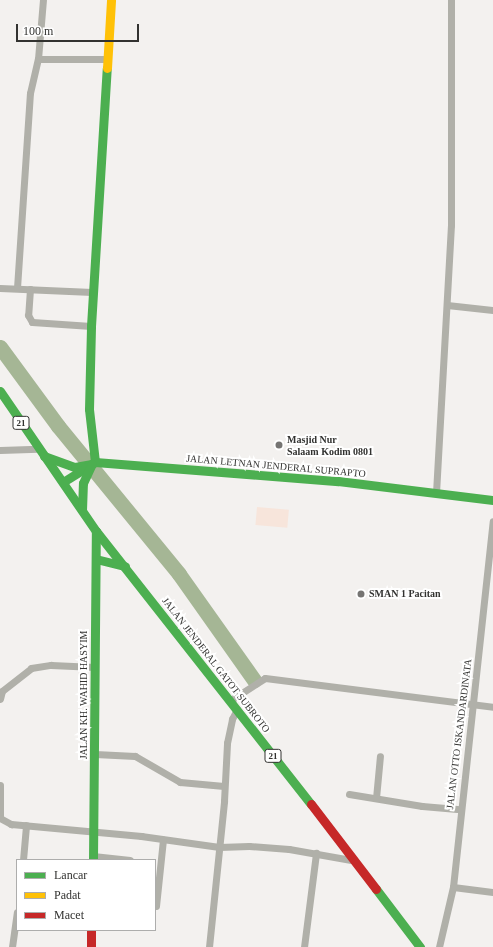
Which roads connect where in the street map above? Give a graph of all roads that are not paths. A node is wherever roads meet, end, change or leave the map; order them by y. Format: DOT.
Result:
graph roads {
  1 [pos="43,0"];
  2 [pos="111,0"];
  3 [pos="451,0"];
  4 [pos="38,59"];
  5 [pos="106,59"];
  6 [pos="0,288"];
  7 [pos="17,288"];
  8 [pos="30,289"];
  9 [pos="92,292"];
  10 [pos="447,305"];
  11 [pos="493,310"];
  12 [pos="91,326"];
  13 [pos="0,391"];
  14 [pos="0,450"];
  15 [pos="40,452"];
  16 [pos="91,465"];
  17 [pos="63,482"];
  18 [pos="436,493"];
  19 [pos="493,500"];
  20 [pos="82,510"];
  21 [pos="493,521"];
  22 [pos="96,531"];
  23 [pos="96,559"];
  24 [pos="125,566"];
  25 [pos="95,667"];
  26 [pos="0,699"];
  27 [pos="231,700"];
  28 [pos="472,705"];
  29 [pos="493,707"];
  30 [pos="237,709"];
  31 [pos="95,754"];
  32 [pos="380,756"];
  33 [pos="0,785"];
  34 [pos="224,786"];
  35 [pos="349,794"];
  36 [pos="376,798"];
  37 [pos="460,809"];
  38 [pos="26,825"];
  39 [pos="94,832"];
  40 [pos="163,839"];
  41 [pos="219,848"];
  42 [pos="316,853"];
  43 [pos="93,858"];
  44 [pos="23,859"];
  45 [pos="112,859"];
  46 [pos="351,860"];
  47 [pos="158,863"];
  48 [pos="453,887"];
  49 [pos="493,892"];
  50 [pos="156,906"];
  51 [pos="16,919"];
  52 [pos="91,931"];
  53 [pos="12,947"];
  54 [pos="91,947"];
  55 [pos="209,947"];
  56 [pos="304,947"];
  57 [pos="420,947"];
  58 [pos="439,947"];
  1 -- 4 [label="street"];
  2 -- 5 [label="main road"];
  3 -- 10 [label="street"];
  4 -- 5 [label="street"];
  4 -- 7 [label="street"];
  5 -- 9 [label="main road"];
  6 -- 7 [label="street"];
  7 -- 8 [label="street"];
  8 -- 9 [label="street"];
  8 -- 12 [label="street"];
  9 -- 12 [label="main road"];
  10 -- 11 [label="street"];
  10 -- 18 [label="street"];
  12 -- 16 [label="main road"];
  13 -- 15 [label="main road, 21"];
  14 -- 15 [label="street"];
  15 -- 16 [label="main road, JALAN LETNAN JENDERAL SUPRAPTO"];
  15 -- 17 [label="main road, 21"];
  16 -- 17 [label="main road"];
  16 -- 18 [label="main road, JALAN LETNAN JENDERAL SUPRAPTO"];
  16 -- 20 [label="main road"];
  17 -- 20 [label="main road, 21"];
  18 -- 19 [label="main road, JALAN LETNAN JENDERAL SUPRAPTO"];
  20 -- 22 [label="main road, 21"];
  21 -- 28 [label="street, JALAN OTTO ISKANDARDINATA"];
  22 -- 23 [label="main road, JALAN KH. WAHID HASYIM"];
  22 -- 24 [label="main road, JALAN JENDERAL GATOT SUBROTO / 21"];
  23 -- 24 [label="main road"];
  23 -- 25 [label="main road, JALAN KH. WAHID HASYIM"];
  24 -- 27 [label="main road, JALAN JENDERAL GATOT SUBROTO / 21"];
  25 -- 26 [label="street"];
  25 -- 31 [label="main road, JALAN KH. WAHID HASYIM"];
  27 -- 28 [label="street"];
  27 -- 30 [label="main road, JALAN JENDERAL GATOT SUBROTO / 21"];
  28 -- 29 [label="street"];
  28 -- 37 [label="street, JALAN OTTO ISKANDARDINATA"];
  30 -- 34 [label="street"];
  30 -- 46 [label="main road, JALAN JENDERAL GATOT SUBROTO / 21"];
  31 -- 34 [label="street"];
  31 -- 39 [label="main road, JALAN KH. WAHID HASYIM"];
  32 -- 36 [label="street"];
  33 -- 38 [label="street"];
  34 -- 41 [label="street"];
  35 -- 36 [label="street"];
  36 -- 37 [label="street"];
  37 -- 48 [label="street, JALAN OTTO ISKANDARDINATA"];
  38 -- 39 [label="street"];
  38 -- 44 [label="street"];
  39 -- 40 [label="street"];
  39 -- 43 [label="main road, JALAN KH. WAHID HASYIM"];
  40 -- 41 [label="street"];
  40 -- 47 [label="street"];
  41 -- 42 [label="street"];
  41 -- 55 [label="street"];
  42 -- 46 [label="street"];
  42 -- 56 [label="street"];
  43 -- 45 [label="street"];
  46 -- 57 [label="main road, JALAN JENDERAL GATOT SUBROTO / 21"];
  47 -- 50 [label="street"];
  48 -- 49 [label="street"];
  48 -- 58 [label="street, JALAN OTTO ISKANDARDINATA"];
  51 -- 53 [label="street"];
  52 -- 54 [label="main road"];
}
